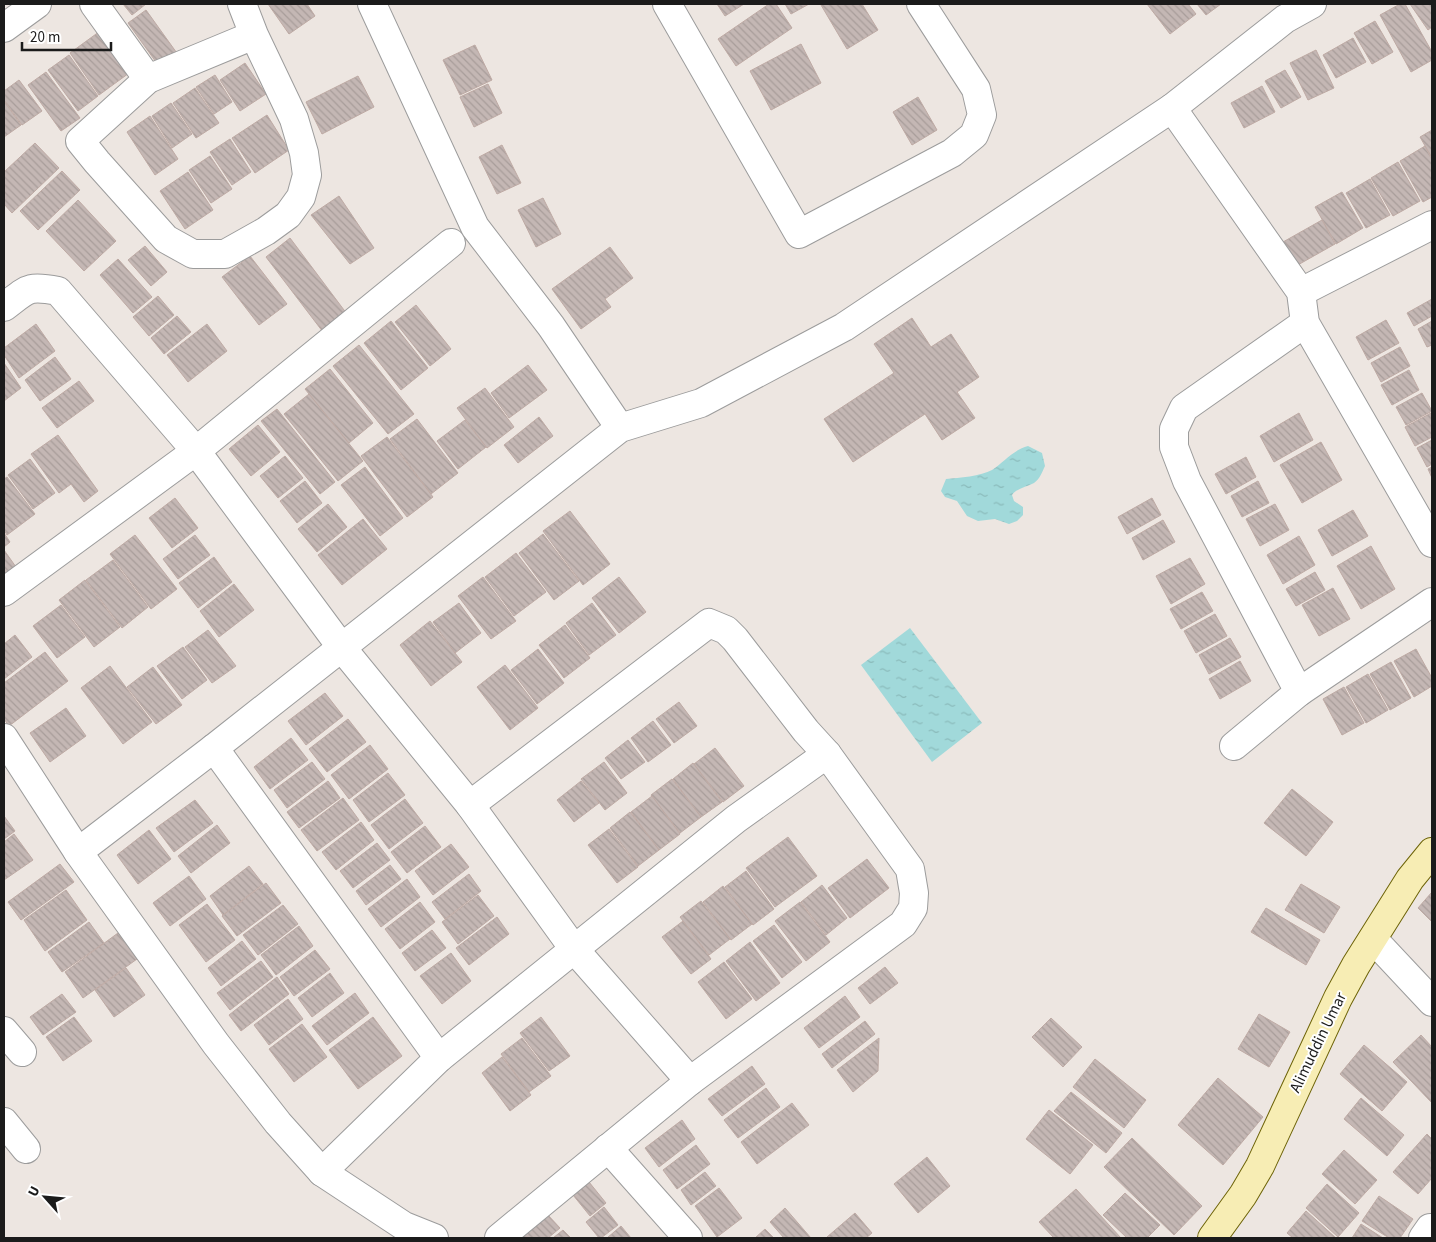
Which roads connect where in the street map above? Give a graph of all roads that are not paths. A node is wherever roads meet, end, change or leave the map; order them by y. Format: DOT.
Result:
graph roads {
  1 [pos="37,4"];
  2 [pos="94,4"];
  3 [pos="242,4"];
  4 [pos="372,4"];
  5 [pos="667,4"];
  6 [pos="921,4"];
  7 [pos="1312,4"];
  8 [pos="4,28"];
  9 [pos="254,35"];
  10 [pos="148,80"];
  11 [pos="1172,108"];
  12 [pos="1432,225"];
  13 [pos="451,243"];
  14 [pos="1301,292"];
  15 [pos="4,307"];
  16 [pos="1305,323"];
  17 [pos="620,428"];
  18 [pos="196,450"];
  19 [pos="1432,543"];
  20 [pos="4,592"];
  21 [pos="1432,602"];
  22 [pos="342,648"];
  23 [pos="1299,692"];
  24 [pos="4,738"];
  25 [pos="1234,746"];
  26 [pos="214,748"];
  27 [pos="827,754"];
  28 [pos="470,805"];
  29 [pos="78,852"];
  30 [pos="1432,852"];
  31 [pos="1373,938"];
  32 [pos="574,949"];
  33 [pos="1432,1002"];
  34 [pos="4,1031"];
  35 [pos="22,1052"];
  36 [pos="439,1058"];
  37 [pos="690,1082"];
  38 [pos="4,1122"];
  39 [pos="608,1148"];
  40 [pos="26,1149"];
  41 [pos="322,1172"];
  42 [pos="1432,1230"];
  43 [pos="434,1238"];
  44 [pos="499,1238"];
  45 [pos="688,1238"];
  46 [pos="1212,1238"];
  47 [pos="1423,1238"];
  1 -- 8 [label="street"];
  2 -- 10 [label="street"];
  3 -- 9 [label="street"];
  4 -- 17 [label="street"];
  5 -- 6 [label="street"];
  7 -- 11 [label="street"];
  9 -- 10 [label="street"];
  9 -- 10 [label="street"];
  11 -- 14 [label="street"];
  11 -- 17 [label="street"];
  12 -- 14 [label="street"];
  13 -- 18 [label="street"];
  14 -- 16 [label="street"];
  15 -- 18 [label="street"];
  16 -- 19 [label="street"];
  16 -- 23 [label="street"];
  17 -- 22 [label="street"];
  18 -- 20 [label="street"];
  18 -- 22 [label="street"];
  21 -- 23 [label="street"];
  22 -- 26 [label="street"];
  22 -- 28 [label="street"];
  23 -- 25 [label="street"];
  24 -- 29 [label="street"];
  26 -- 29 [label="street"];
  26 -- 36 [label="street"];
  27 -- 28 [label="street"];
  27 -- 32 [label="street"];
  27 -- 37 [label="street"];
  28 -- 32 [label="street"];
  29 -- 41 [label="street"];
  30 -- 31 [label="street, Alimuddin Umar"];
  31 -- 33 [label="street"];
  31 -- 46 [label="street, Alimuddin Umar"];
  32 -- 36 [label="street"];
  32 -- 37 [label="street"];
  34 -- 35 [label="street"];
  36 -- 41 [label="street"];
  37 -- 39 [label="street"];
  38 -- 40 [label="street"];
  39 -- 44 [label="street"];
  39 -- 45 [label="street"];
  41 -- 43 [label="street"];
  42 -- 47 [label="street"];
}
